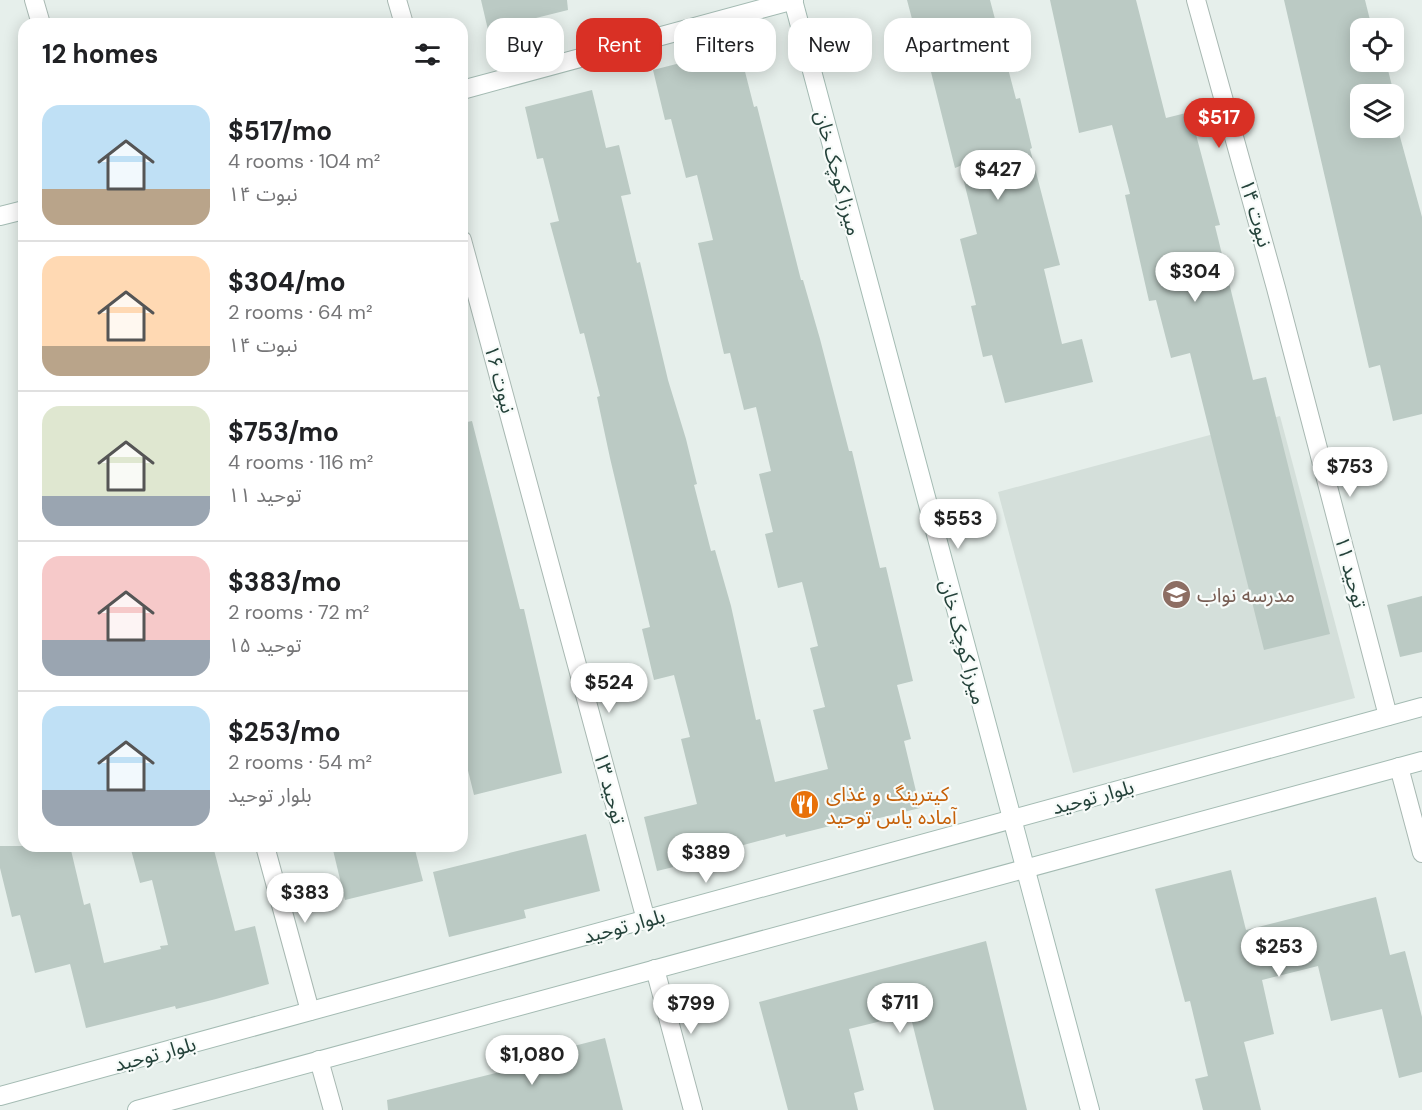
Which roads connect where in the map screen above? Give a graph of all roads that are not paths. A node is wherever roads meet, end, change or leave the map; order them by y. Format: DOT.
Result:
graph roads {
  1 [pos="34,0"];
  2 [pos="397,0"];
  3 [pos="793,0"];
  4 [pos="1196,0"];
  5 [pos="39,18"];
  6 [pos="402,18"];
  7 [pos="468,88"];
  8 [pos="18,212"];
  9 [pos="0,216"];
  10 [pos="468,262"];
  11 [pos="1276,288"];
  12 [pos="537,518"];
  13 [pos="1422,707"];
  14 [pos="1388,716"];
  15 [pos="1422,761"];
  16 [pos="1399,767"];
  17 [pos="1011,820"];
  18 [pos="267,852"];
  19 [pos="1422,853"];
  20 [pos="1024,869"];
  21 [pos="646,920"];
  22 [pos="655,969"];
  23 [pos="310,1011"];
  24 [pos="319,1060"];
  25 [pos="0,1096"];
  26 [pos="137,1110"];
  27 [pos="333,1110"];
  28 [pos="693,1110"];
  29 [pos="1090,1110"];
  1 -- 5 [label="street"];
  2 -- 6 [label="street"];
  3 -- 7 [label="street"];
  3 -- 17 [label="street, میرزا کوچک خان"];
  4 -- 11 [label="street, نبوت ۱۴"];
  8 -- 9 [label="street"];
  10 -- 12 [label="street, نبوت ۱۶"];
  11 -- 14 [label="street, توحید ۱۱"];
  12 -- 21 [label="street, توحید ۱۳"];
  13 -- 14 [label="street, بلوار توحید"];
  14 -- 17 [label="street, بلوار توحید"];
  15 -- 16 [label="street"];
  16 -- 19 [label="street"];
  16 -- 20 [label="street"];
  17 -- 20 [label="street, میرزا کوچک خان"];
  17 -- 21 [label="street, بلوار توحید"];
  18 -- 23 [label="street"];
  20 -- 22 [label="street"];
  20 -- 29 [label="street, میرزا کوچک خان"];
  21 -- 23 [label="street, بلوار توحید"];
  22 -- 24 [label="street"];
  22 -- 28 [label="street"];
  23 -- 25 [label="street, بلوار توحید"];
  24 -- 26 [label="street"];
  24 -- 27 [label="street"];
}
